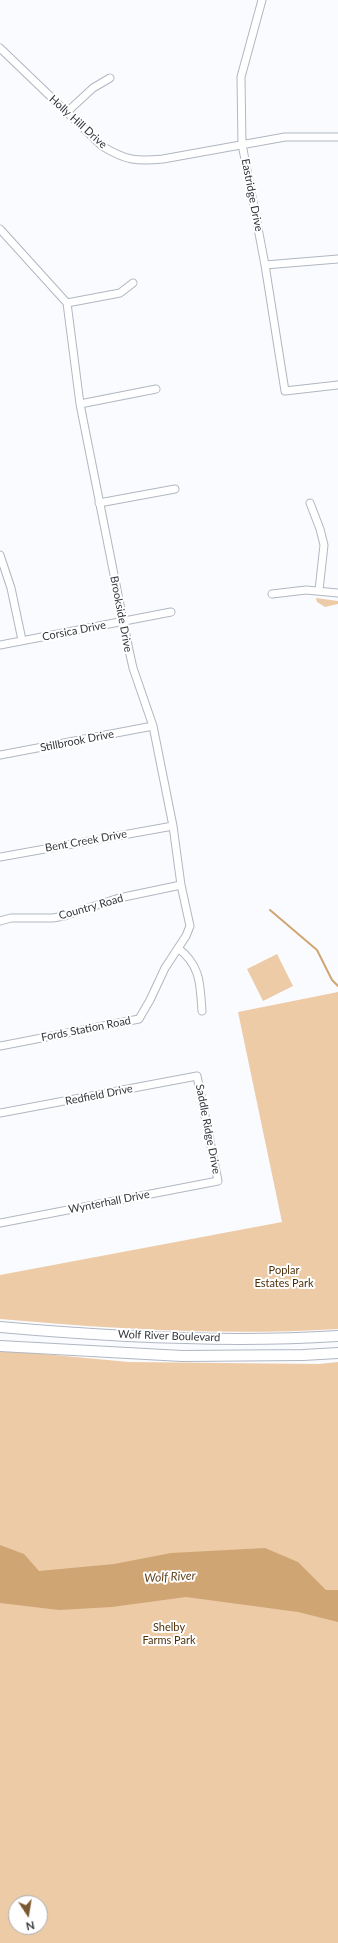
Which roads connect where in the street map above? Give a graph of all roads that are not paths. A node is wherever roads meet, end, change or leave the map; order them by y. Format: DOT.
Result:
graph roads {
  1 [pos="262,0"];
  2 [pos="0,48"];
  3 [pos="110,78"];
  4 [pos="67,112"];
  5 [pos="338,137"];
  6 [pos="242,144"];
  7 [pos="0,228"];
  8 [pos="338,259"];
  9 [pos="265,265"];
  10 [pos="133,283"];
  11 [pos="67,303"];
  12 [pos="338,385"];
  13 [pos="156,389"];
  14 [pos="80,404"];
  15 [pos="175,489"];
  16 [pos="100,503"];
  17 [pos="310,503"];
  18 [pos="0,555"];
  19 [pos="319,590"];
  20 [pos="338,593"];
  21 [pos="272,594"];
  22 [pos="171,612"];
  23 [pos="123,621"];
  24 [pos="22,640"];
  25 [pos="0,645"];
  26 [pos="153,726"];
  27 [pos="0,755"];
  28 [pos="173,826"];
  29 [pos="0,857"];
  30 [pos="181,885"];
  31 [pos="0,921"];
  32 [pos="178,948"];
  33 [pos="202,1011"];
  34 [pos="0,1046"];
  35 [pos="197,1076"];
  36 [pos="0,1113"];
  37 [pos="218,1181"];
  38 [pos="0,1223"];
  39 [pos="0,1327"];
  40 [pos="338,1336"];
  41 [pos="0,1346"];
  42 [pos="338,1353"];
  1 -- 6 [label="street, Eastridge Drive"];
  2 -- 4 [label="street, Holly Hill Drive"];
  3 -- 4 [label="street"];
  4 -- 6 [label="street, Holly Hill Drive"];
  5 -- 6 [label="street, Holly Hill Drive"];
  6 -- 9 [label="street, Eastridge Drive"];
  7 -- 11 [label="street"];
  8 -- 9 [label="street"];
  9 -- 12 [label="street, Eastridge Drive"];
  10 -- 11 [label="street"];
  11 -- 14 [label="street, Brookside Drive"];
  13 -- 14 [label="street"];
  14 -- 16 [label="street, Brookside Drive"];
  15 -- 16 [label="street"];
  16 -- 23 [label="street, Brookside Drive"];
  17 -- 19 [label="street"];
  18 -- 24 [label="street"];
  19 -- 20 [label="street"];
  19 -- 21 [label="street"];
  22 -- 23 [label="street, Corsica Drive"];
  23 -- 24 [label="street, Corsica Drive"];
  23 -- 26 [label="street, Brookside Drive"];
  24 -- 25 [label="street, Corsica Drive"];
  26 -- 27 [label="street, Stillbrook Drive"];
  26 -- 28 [label="street, Brookside Drive"];
  28 -- 29 [label="street, Bent Creek Drive"];
  28 -- 30 [label="street, Brookside Drive"];
  30 -- 31 [label="street, Country Road"];
  30 -- 32 [label="street, Brookside Drive"];
  32 -- 33 [label="street"];
  32 -- 34 [label="street, Fords Station Road"];
  35 -- 36 [label="street, Redfield Drive"];
  35 -- 37 [label="street, Saddle Ridge Drive"];
  37 -- 38 [label="street, Wynterhall Drive"];
  39 -- 40 [label="main road, Wolf River Boulevard"];
  41 -- 42 [label="main road, Wolf River Boulevard"];
}
